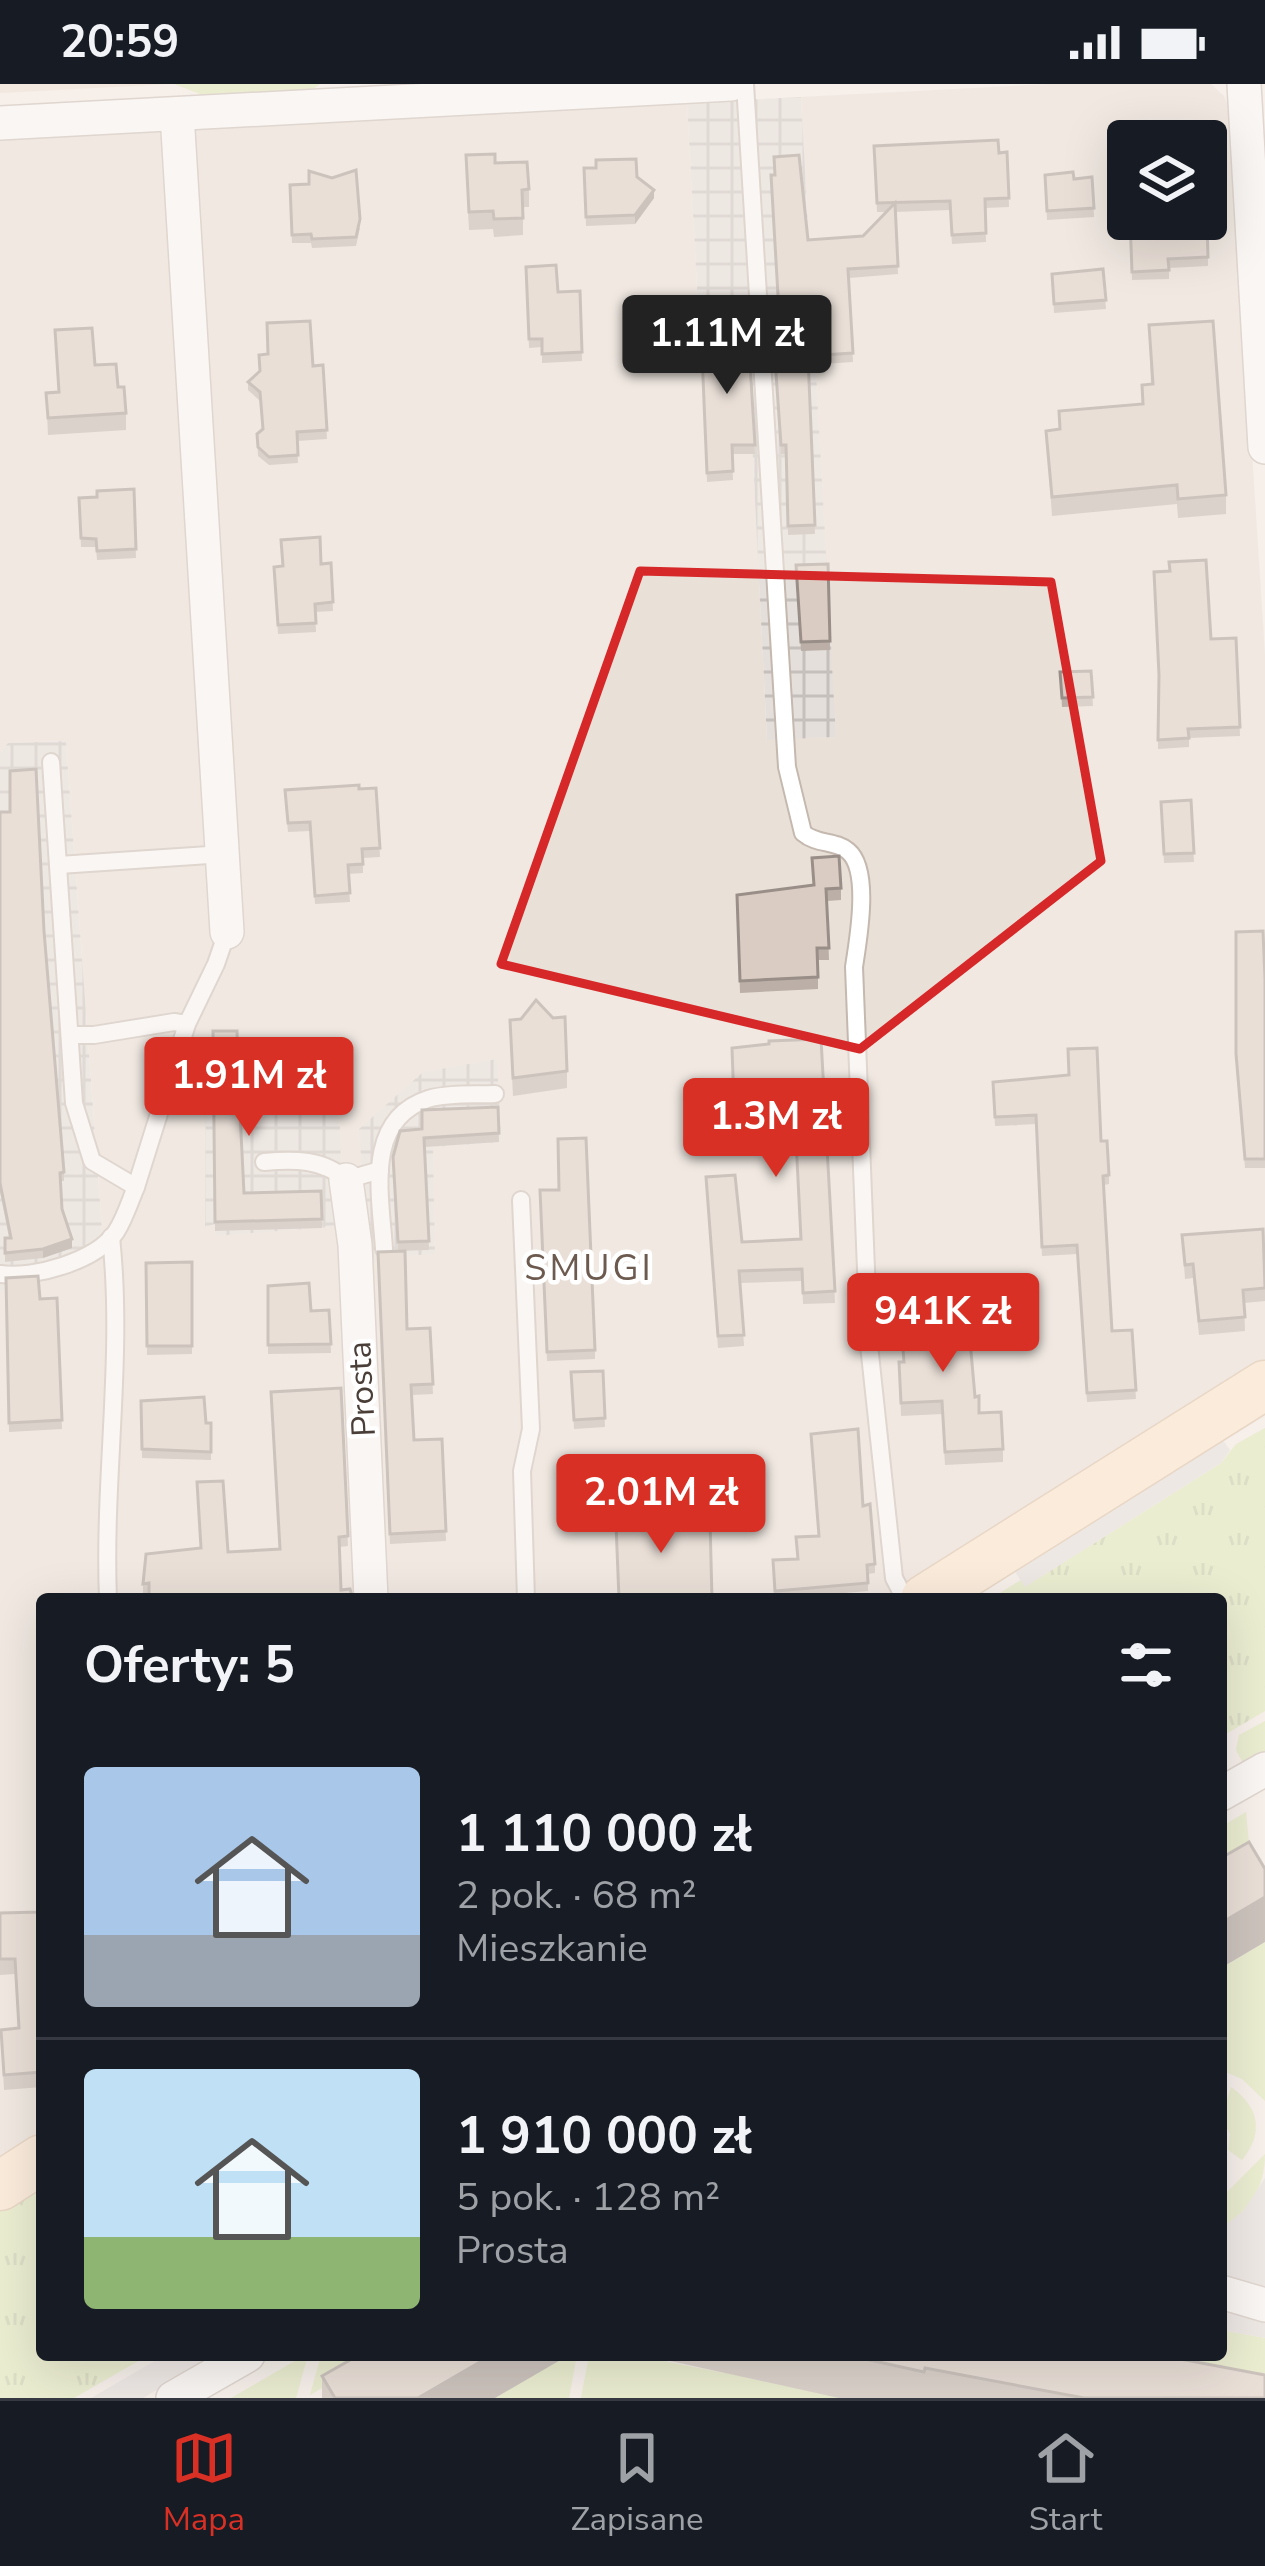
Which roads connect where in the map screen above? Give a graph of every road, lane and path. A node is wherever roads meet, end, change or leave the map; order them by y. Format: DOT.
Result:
graph roads {
  1 [pos="718,84"];
  2 [pos="730,84"];
  3 [pos="745,84"];
  4 [pos="1244,84"];
  5 [pos="339,94"];
  6 [pos="177,114"];
  7 [pos="0,123"];
  8 [pos="1265,447"];
  9 [pos="52,762"];
  10 [pos="225,854"];
  11 [pos="59,865"];
  12 [pos="226,932"];
  13 [pos="187,1024"];
  14 [pos="70,1035"];
  15 [pos="495,1094"];
  16 [pos="264,1162"];
  17 [pos="380,1170"];
  18 [pos="346,1180"];
  19 [pos="136,1187"];
  20 [pos="521,1200"];
  21 [pos="111,1237"];
  22 [pos="384,1250"];
  23 [pos="0,1274"];
  24 [pos="1265,1385"];
  25 [pos="108,1593"];
  26 [pos="371,1593"];
  27 [pos="526,1593"];
  28 [pos="902,1593"];
  29 [pos="935,1593"];
  30 [pos="1265,1769"];
  31 [pos="1227,1791"];
  32 [pos="1227,2294"];
  33 [pos="1265,2306"];
  34 [pos="238,2361"];
  35 [pos="173,2398"];
  1 -- 2 [label="street"];
  1 -- 5 [label="street"];
  3 -- 28 [label="lane"];
  4 -- 8 [label="street"];
  5 -- 6 [label="street"];
  6 -- 7 [label="street"];
  6 -- 10 [label="street"];
  9 -- 11 [label="lane"];
  10 -- 11 [label="lane"];
  10 -- 12 [label="street"];
  11 -- 14 [label="lane"];
  12 -- 13 [label="lane"];
  13 -- 14 [label="lane"];
  13 -- 19 [label="lane"];
  14 -- 19 [label="lane"];
  15 -- 17 [label="lane"];
  16 -- 18 [label="lane"];
  17 -- 18 [label="lane"];
  17 -- 22 [label="lane"];
  18 -- 26 [label="street, Prosta"];
  19 -- 21 [label="lane"];
  20 -- 27 [label="lane"];
  21 -- 23 [label="lane"];
  21 -- 25 [label="lane"];
  24 -- 29 [label="street"];
  30 -- 31 [label="street"];
  32 -- 33 [label="street"];
  34 -- 35 [label="street"];
}
